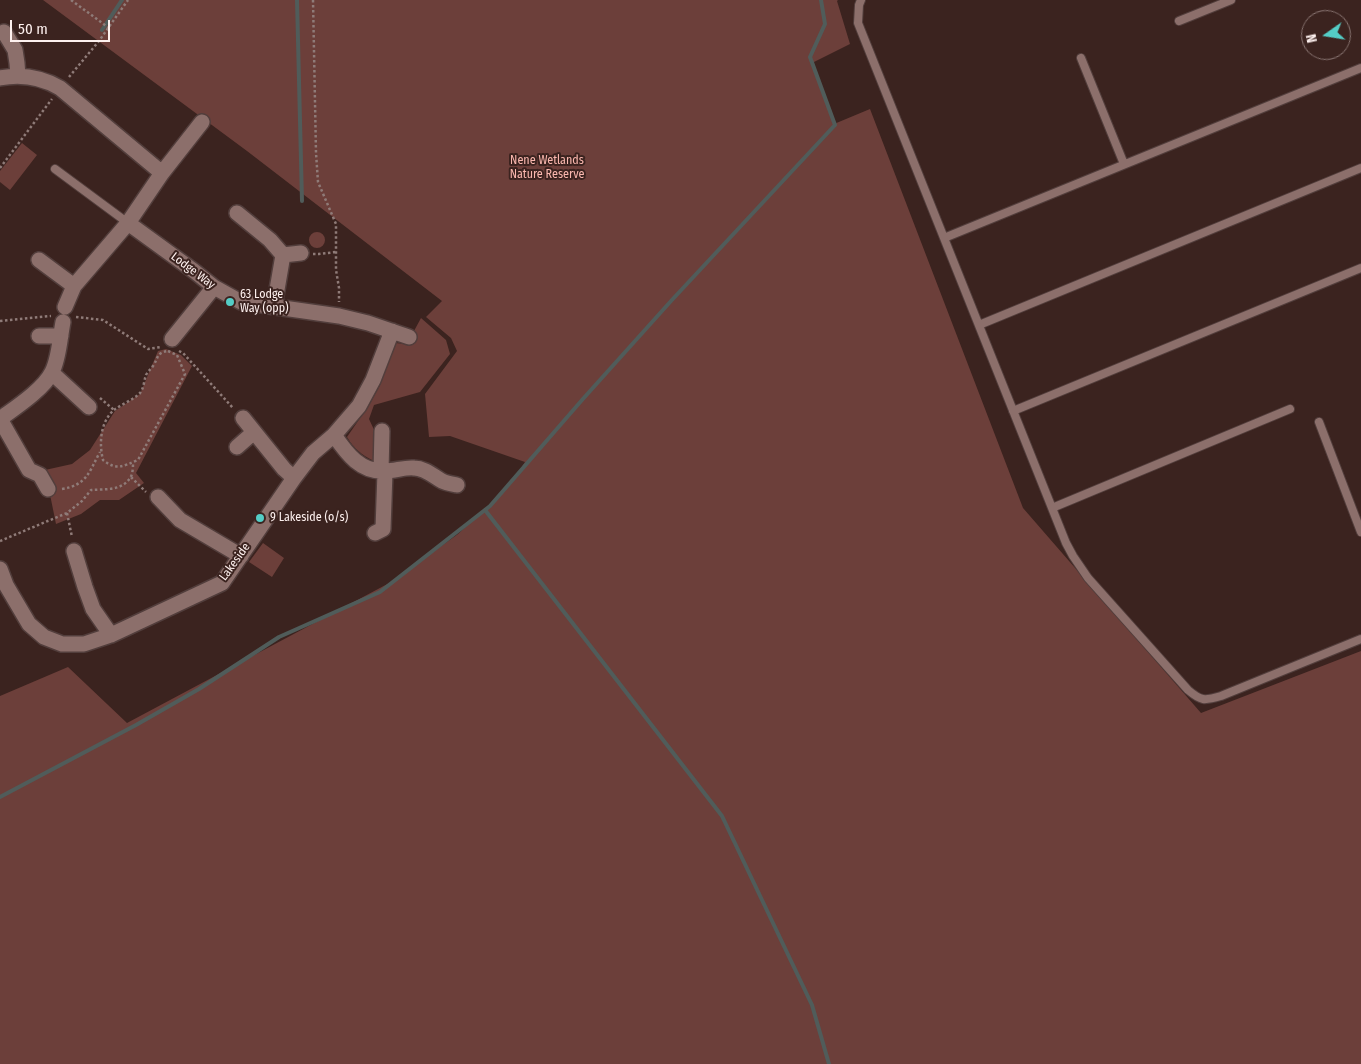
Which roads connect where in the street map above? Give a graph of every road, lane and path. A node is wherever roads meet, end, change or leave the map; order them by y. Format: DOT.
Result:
graph roads {
  1 [pos="71,0"];
  2 [pos="128,0"];
  3 [pos="314,0"];
  4 [pos="861,0"];
  5 [pos="1231,0"];
  6 [pos="1219,2"];
  7 [pos="1179,21"];
  8 [pos="108,27"];
  9 [pos="4,32"];
  10 [pos="1080,58"];
  11 [pos="1361,68"];
  12 [pos="18,76"];
  13 [pos="0,78"];
  14 [pos="60,88"];
  15 [pos="202,122"];
  16 [pos="1124,164"];
  17 [pos="0,168"];
  18 [pos="1361,168"];
  19 [pos="55,169"];
  20 [pos="162,173"];
  21 [pos="236,213"];
  22 [pos="128,223"];
  23 [pos="944,238"];
  24 [pos="336,252"];
  25 [pos="301,254"];
  26 [pos="283,255"];
  27 [pos="39,260"];
  28 [pos="1361,268"];
  29 [pos="74,286"];
  30 [pos="214,287"];
  31 [pos="274,308"];
  32 [pos="339,316"];
  33 [pos="63,320"];
  34 [pos="0,321"];
  35 [pos="978,325"];
  36 [pos="392,331"];
  37 [pos="39,336"];
  38 [pos="409,337"];
  39 [pos="172,339"];
  40 [pos="52,373"];
  41 [pos="89,407"];
  42 [pos="1290,409"];
  43 [pos="1013,412"];
  44 [pos="243,418"];
  45 [pos="0,419"];
  46 [pos="1319,422"];
  47 [pos="382,431"];
  48 [pos="254,432"];
  49 [pos="334,436"];
  50 [pos="237,447"];
  51 [pos="100,450"];
  52 [pos="133,462"];
  53 [pos="383,471"];
  54 [pos="131,478"];
  55 [pos="294,478"];
  56 [pos="457,485"];
  57 [pos="48,489"];
  58 [pos="158,497"];
  59 [pos="1052,508"];
  60 [pos="67,514"];
  61 [pos="1361,532"];
  62 [pos="375,533"];
  63 [pos="0,541"];
  64 [pos="74,551"];
  65 [pos="241,556"];
  66 [pos="0,569"];
  67 [pos="3,586"];
  68 [pos="111,635"];
  69 [pos="1361,639"];
  1 -- 8 [label="path"];
  2 -- 8 [label="path"];
  3 -- 24 [label="path"];
  4 -- 23 [label="lane"];
  5 -- 6 [label="lane"];
  6 -- 7 [label="lane"];
  8 -- 14 [label="path"];
  9 -- 12 [label="street"];
  10 -- 16 [label="lane"];
  11 -- 16 [label="lane"];
  12 -- 13 [label="street"];
  12 -- 14 [label="street"];
  14 -- 17 [label="path"];
  14 -- 20 [label="street"];
  15 -- 20 [label="street"];
  16 -- 23 [label="lane"];
  18 -- 35 [label="lane"];
  19 -- 22 [label="lane"];
  20 -- 22 [label="street"];
  21 -- 26 [label="street"];
  22 -- 29 [label="street"];
  22 -- 30 [label="street, Lodge Way"];
  23 -- 35 [label="lane"];
  24 -- 25 [label="path"];
  24 -- 32 [label="path"];
  25 -- 26 [label="street"];
  26 -- 31 [label="street"];
  27 -- 29 [label="street"];
  28 -- 43 [label="lane"];
  29 -- 33 [label="street"];
  30 -- 31 [label="street, Lodge Way"];
  30 -- 39 [label="street"];
  31 -- 32 [label="street, Lodge Way"];
  32 -- 36 [label="street, Lodge Way"];
  33 -- 34 [label="path"];
  33 -- 37 [label="street"];
  33 -- 40 [label="street"];
  33 -- 44 [label="path"];
  35 -- 43 [label="lane"];
  36 -- 38 [label="street, Lodge Way"];
  36 -- 49 [label="street, Lakeside"];
  40 -- 41 [label="street"];
  40 -- 45 [label="street"];
  42 -- 59 [label="lane"];
  43 -- 59 [label="lane"];
  44 -- 48 [label="street"];
  45 -- 57 [label="street"];
  46 -- 61 [label="lane"];
  47 -- 53 [label="street"];
  48 -- 50 [label="street"];
  48 -- 55 [label="street"];
  49 -- 53 [label="street"];
  49 -- 55 [label="street, Lakeside"];
  51 -- 52 [label="path"];
  51 -- 52 [label="path"];
  51 -- 57 [label="path"];
  52 -- 54 [label="path"];
  53 -- 56 [label="street"];
  53 -- 62 [label="street"];
  54 -- 58 [label="path"];
  54 -- 60 [label="path"];
  55 -- 65 [label="street, Lakeside"];
  58 -- 65 [label="street"];
  59 -- 69 [label="lane"];
  60 -- 63 [label="path"];
  60 -- 64 [label="path"];
  64 -- 68 [label="street"];
  65 -- 68 [label="street, Lakeside"];
  66 -- 67 [label="street, Lakeside"];
  67 -- 68 [label="street, Lakeside"];
}
